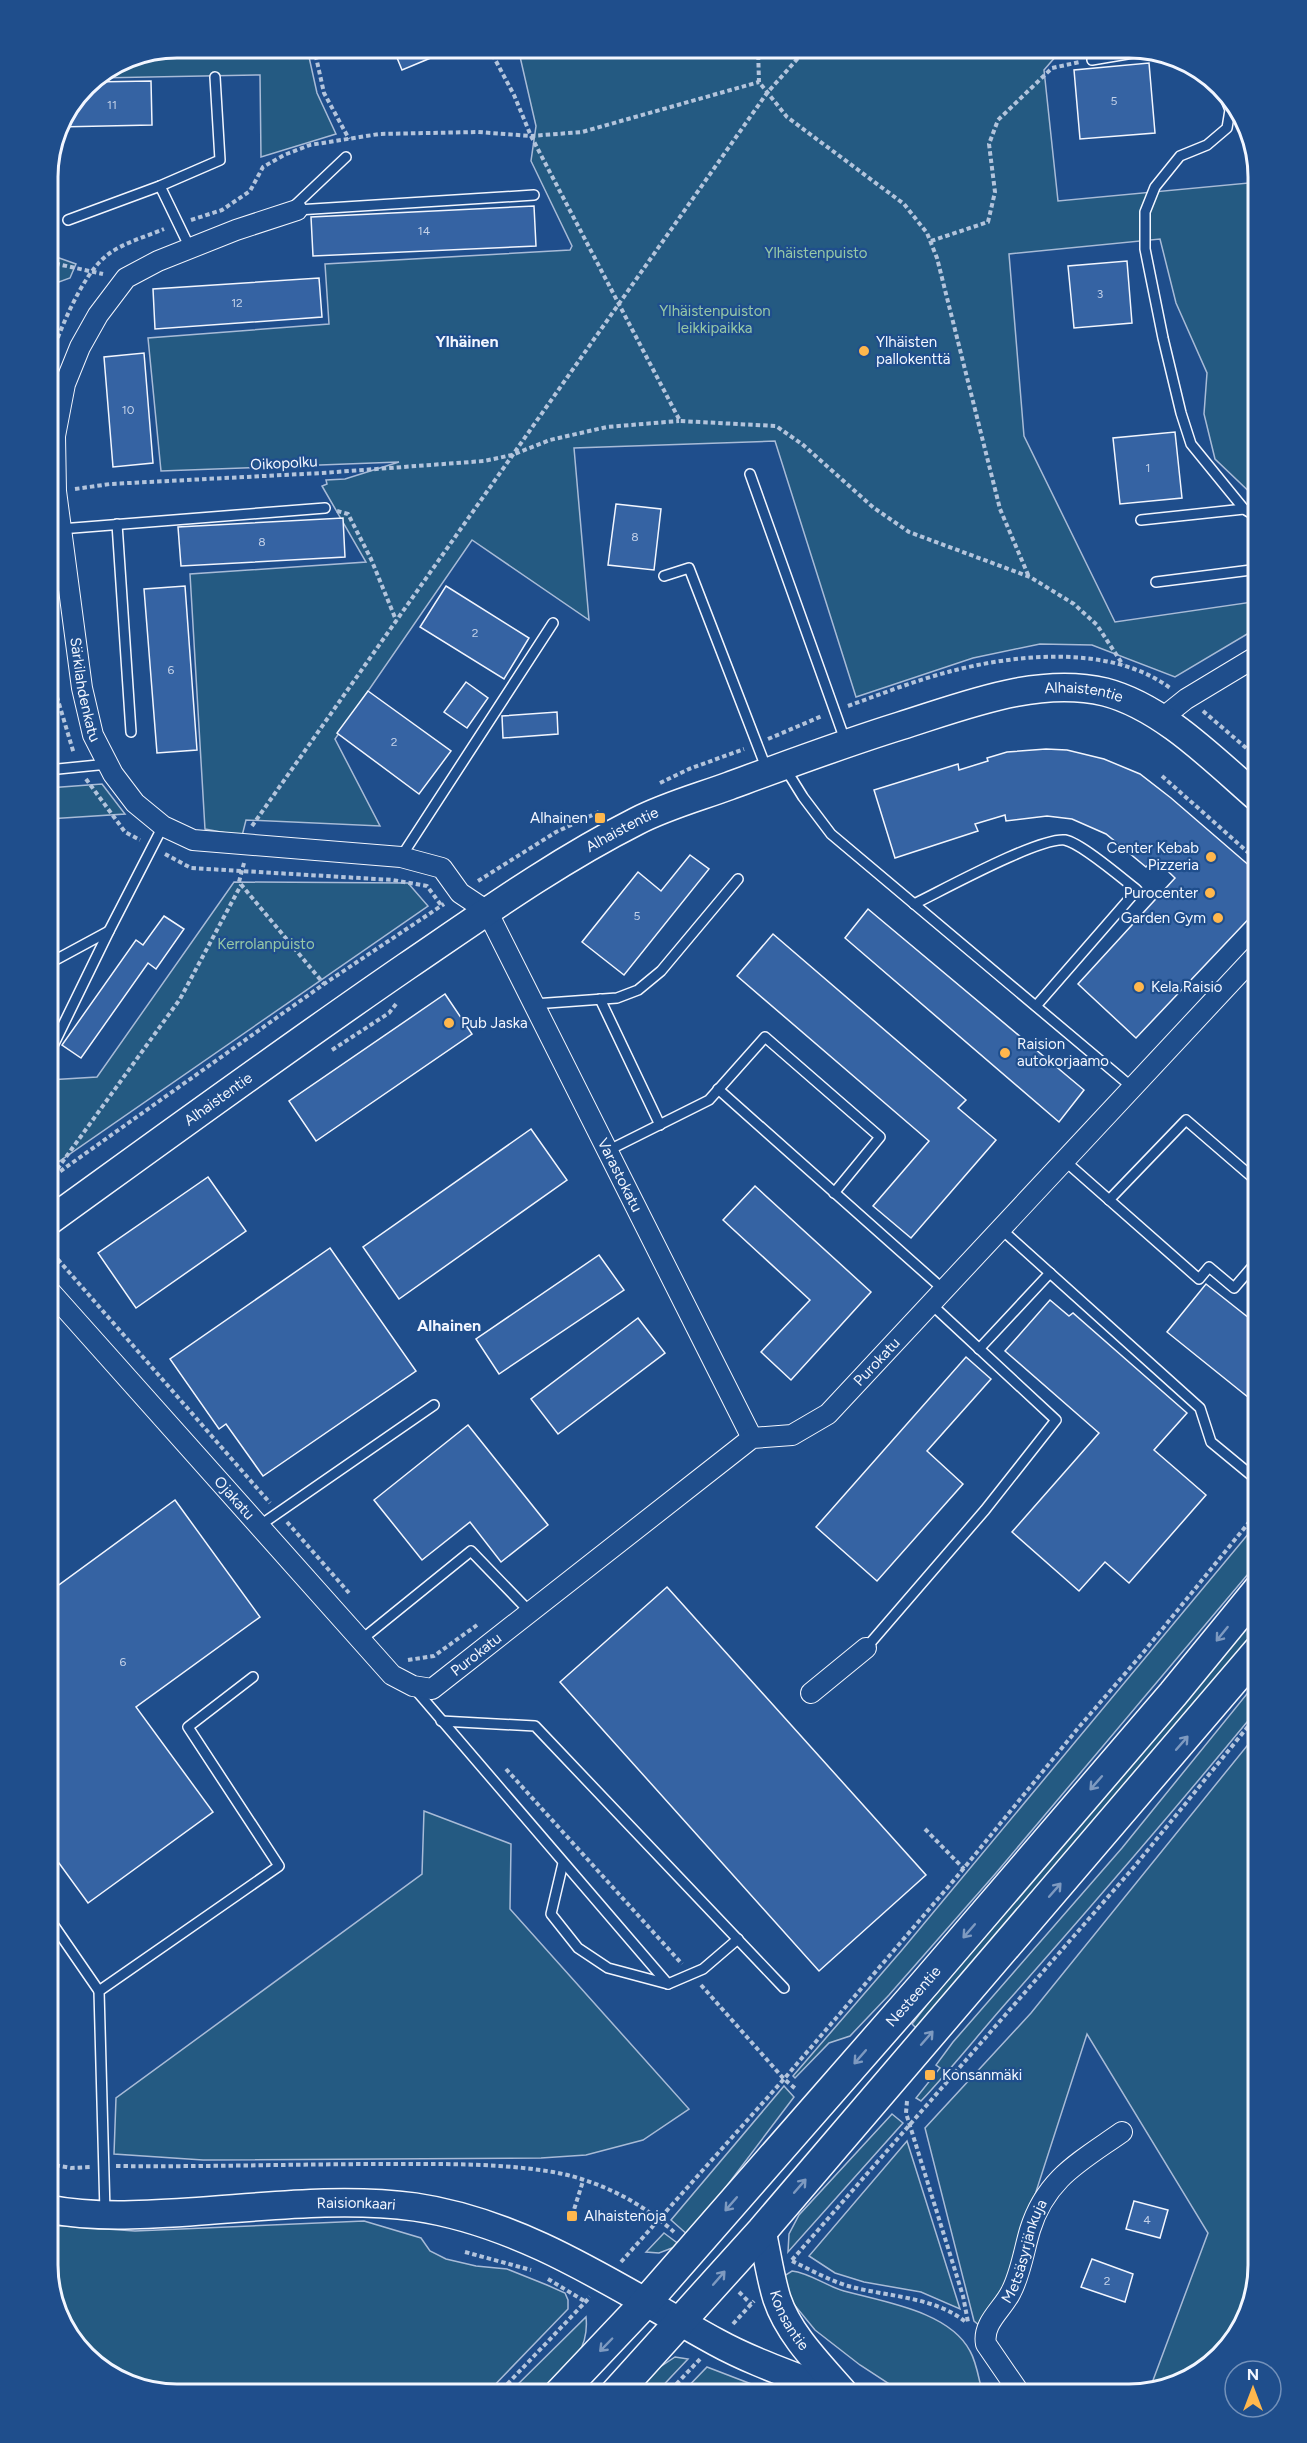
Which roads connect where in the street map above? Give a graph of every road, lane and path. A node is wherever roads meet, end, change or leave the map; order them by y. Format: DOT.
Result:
graph roads {
  1 [pos="316,58"];
  2 [pos="494,58"];
  3 [pos="758,59"];
  4 [pos="798,59"];
  5 [pos="1098,59"];
  6 [pos="1092,60"];
  7 [pos="215,78"];
  8 [pos="759,82"];
  9 [pos="767,93"];
  10 [pos="1230,113"];
  11 [pos="531,136"];
  12 [pos="349,139"];
  13 [pos="346,157"];
  14 [pos="160,186"];
  15 [pos="534,195"];
  16 [pos="292,211"];
  17 [pos="69,220"];
  18 [pos="178,224"];
  19 [pos="931,241"];
  20 [pos="190,248"];
  21 [pos="59,265"];
  22 [pos="90,272"];
  23 [pos="126,278"];
  24 [pos="618,305"];
  25 [pos="59,338"];
  26 [pos="59,396"];
  27 [pos="680,421"];
  28 [pos="512,455"];
  29 [pos="750,474"];
  30 [pos="59,491"];
  31 [pos="325,508"];
  32 [pos="1244,509"];
  33 [pos="1248,511"];
  34 [pos="1141,520"];
  35 [pos="117,524"];
  36 [pos="59,529"];
  37 [pos="59,551"];
  38 [pos="1248,570"];
  39 [pos="664,576"];
  40 [pos="1030,577"];
  41 [pos="1156,582"];
  42 [pos="396,621"];
  43 [pos="553,623"];
  44 [pos="1248,662"];
  45 [pos="1123,666"];
  46 [pos="59,703"];
  47 [pos="1161,718"];
  48 [pos="131,732"];
  49 [pos="846,742"];
  50 [pos="76,761"];
  51 [pos="108,764"];
  52 [pos="59,769"];
  53 [pos="776,769"];
  54 [pos="80,771"];
  55 [pos="1162,776"];
  56 [pos="1248,789"];
  57 [pos="164,826"];
  58 [pos="248,846"];
  59 [pos="152,848"];
  60 [pos="1248,852"];
  61 [pos="401,857"];
  62 [pos="242,872"];
  63 [pos="738,879"];
  64 [pos="242,885"];
  65 [pos="914,904"];
  66 [pos="441,905"];
  67 [pos="487,911"];
  68 [pos="109,931"];
  69 [pos="59,958"];
  70 [pos="1248,964"];
  71 [pos="324,984"];
  72 [pos="401,997"];
  73 [pos="600,999"];
  74 [pos="534,1004"];
  75 [pos="1036,1006"];
  76 [pos="59,1034"];
  77 [pos="327,1053"];
  78 [pos="1133,1088"];
  79 [pos="718,1089"];
  80 [pos="660,1125"];
  81 [pos="608,1151"];
  82 [pos="1065,1161"];
  83 [pos="59,1168"];
  84 [pos="1248,1174"];
  85 [pos="834,1192"];
  86 [pos="1109,1200"];
  87 [pos="59,1214"];
  88 [pos="1001,1229"];
  89 [pos="1248,1272"];
  90 [pos="1050,1273"];
  91 [pos="937,1297"];
  92 [pos="58,1301"];
  93 [pos="979,1349"];
  94 [pos="434,1405"];
  95 [pos="752,1438"];
  96 [pos="1248,1473"];
  97 [pos="1248,1524"];
  98 [pos="259,1526"];
  99 [pos="1248,1602"];
  100 [pos="530,1612"];
  101 [pos="480,1623"];
  102 [pos="361,1640"];
  103 [pos="866,1648"];
  104 [pos="408,1660"];
  105 [pos="1248,1663"];
  106 [pos="253,1677"];
  107 [pos="422,1687"];
  108 [pos="811,1693"];
  109 [pos="441,1720"];
  110 [pos="1248,1727"];
  111 [pos="925,1829"];
  112 [pos="563,1863"];
  113 [pos="964,1869"];
  114 [pos="58,1932"];
  115 [pos="738,1939"];
  116 [pos="668,1984"];
  117 [pos="784,1988"];
  118 [pos="99,1991"];
  119 [pos="784,2079"];
  120 [pos="797,2090"];
  121 [pos="907,2101"];
  122 [pos="910,2123"];
  123 [pos="1122,2132"];
  124 [pos="58,2166"];
  125 [pos="104,2166"];
  126 [pos="583,2181"];
  127 [pos="58,2210"];
  128 [pos="105,2215"];
  129 [pos="572,2216"];
  130 [pos="659,2219"];
  131 [pos="762,2230"];
  132 [pos="630,2251"];
  133 [pos="465,2252"];
  134 [pos="792,2260"];
  135 [pos="785,2268"];
  136 [pos="536,2271"];
  137 [pos="546,2277"];
  138 [pos="646,2302"];
  139 [pos="681,2322"];
  140 [pos="697,2362"];
  141 [pos="508,2384"];
  142 [pos="568,2384"];
  143 [pos="624,2384"];
  144 [pos="676,2384"];
  145 [pos="816,2384"];
  146 [pos="835,2384"];
  147 [pos="1012,2384"];
  1 -- 12 [label="path"];
  2 -- 11 [label="path"];
  3 -- 8 [label="path"];
  4 -- 9 [label="path"];
  5 -- 6 [label="lane"];
  6 -- 19 [label="path"];
  7 -- 14 [label="lane"];
  8 -- 9 [label="path"];
  8 -- 11 [label="path"];
  9 -- 19 [label="path"];
  9 -- 24 [label="path"];
  10 -- 32 [label="lane"];
  11 -- 12 [label="path"];
  11 -- 24 [label="path"];
  12 -- 18 [label="path"];
  13 -- 16 [label="lane"];
  14 -- 17 [label="lane"];
  14 -- 18 [label="lane"];
  15 -- 16 [label="lane"];
  16 -- 20 [label="street, Särkilahdenkatu"];
  18 -- 20 [label="lane"];
  18 -- 22 [label="path"];
  19 -- 40 [label="path"];
  20 -- 23 [label="street, Särkilahdenkatu"];
  21 -- 22 [label="path"];
  22 -- 23 [label="path"];
  22 -- 25 [label="path"];
  23 -- 26 [label="street, Särkilahdenkatu"];
  24 -- 27 [label="path"];
  24 -- 28 [label="path"];
  27 -- 28 [label="path, Oikopolku"];
  27 -- 40 [label="path, Oikopolku"];
  28 -- 30 [label="path, Oikopolku"];
  28 -- 42 [label="path"];
  29 -- 49 [label="lane"];
  31 -- 35 [label="lane"];
  31 -- 42 [label="path"];
  32 -- 33 [label="lane"];
  32 -- 34 [label="lane"];
  35 -- 36 [label="lane"];
  35 -- 48 [label="lane"];
  37 -- 51 [label="street, Särkilahdenkatu"];
  38 -- 41 [label="lane"];
  39 -- 53 [label="lane"];
  40 -- 45 [label="path, Oikopolku"];
  42 -- 58 [label="path"];
  43 -- 61 [label="lane"];
  44 -- 47 [label="street"];
  46 -- 50 [label="path"];
  47 -- 49 [label="street, Alhaistentie"];
  47 -- 56 [label="street, Alhaistentie"];
  49 -- 53 [label="street, Alhaistentie"];
  51 -- 52 [label="lane"];
  51 -- 57 [label="street, Särkilahdenkatu"];
  53 -- 65 [label="lane"];
  53 -- 67 [label="street, Alhaistentie"];
  54 -- 59 [label="path"];
  55 -- 60 [label="path"];
  57 -- 58 [label="street, Särkilahdenkatu"];
  57 -- 59 [label="lane"];
  58 -- 61 [label="street, Särkilahdenkatu"];
  58 -- 62 [label="path"];
  59 -- 62 [label="path"];
  59 -- 68 [label="lane"];
  61 -- 67 [label="street, Särkilahdenkatu"];
  62 -- 64 [label="path"];
  62 -- 66 [label="path"];
  63 -- 73 [label="lane"];
  64 -- 71 [label="path"];
  64 -- 83 [label="path"];
  65 -- 75 [label="lane"];
  65 -- 75 [label="lane"];
  67 -- 74 [label="street, Varastokatu"];
  67 -- 87 [label="street, Alhaistentie"];
  68 -- 69 [label="lane"];
  68 -- 76 [label="lane"];
  70 -- 78 [label="street, Purokatu"];
  72 -- 77 [label="path"];
  73 -- 74 [label="lane"];
  73 -- 80 [label="lane"];
  74 -- 81 [label="street, Varastokatu"];
  75 -- 78 [label="lane"];
  78 -- 82 [label="street, Purokatu"];
  79 -- 80 [label="lane"];
  79 -- 85 [label="lane"];
  79 -- 85 [label="lane"];
  80 -- 81 [label="lane"];
  81 -- 95 [label="street, Varastokatu"];
  82 -- 86 [label="lane"];
  82 -- 88 [label="street, Purokatu"];
  84 -- 86 [label="lane"];
  85 -- 91 [label="lane"];
  86 -- 89 [label="lane"];
  88 -- 90 [label="lane"];
  88 -- 91 [label="street, Purokatu"];
  90 -- 93 [label="lane"];
  90 -- 96 [label="lane"];
  91 -- 93 [label="lane"];
  91 -- 95 [label="street, Purokatu"];
  92 -- 98 [label="street, Ojakatu"];
  93 -- 103 [label="lane"];
  94 -- 98 [label="lane"];
  95 -- 100 [label="street, Purokatu"];
  97 -- 113 [label="path"];
  98 -- 102 [label="street, Ojakatu"];
  99 -- 138 [label="main road, Nesteentie, one-way"];
  100 -- 102 [label="lane"];
  100 -- 107 [label="street, Purokatu"];
  101 -- 104 [label="path"];
  102 -- 107 [label="street, Ojakatu"];
  103 -- 108 [label="street"];
  131 -- 105 [label="main road, one-way"];
  106 -- 118 [label="lane"];
  107 -- 109 [label="lane"];
  109 -- 112 [label="lane"];
  109 -- 115 [label="lane"];
  110 -- 122 [label="path"];
  111 -- 113 [label="path"];
  112 -- 116 [label="lane"];
  112 -- 116 [label="lane"];
  113 -- 119 [label="path"];
  114 -- 118 [label="lane"];
  115 -- 116 [label="lane"];
  115 -- 117 [label="lane"];
  118 -- 125 [label="lane"];
  119 -- 120 [label="path"];
  119 -- 130 [label="path"];
  121 -- 122 [label="path"];
  122 -- 134 [label="path"];
  122 -- 134 [label="path"];
  123 -- 147 [label="street, Metsäsyrjänkuja"];
  124 -- 125 [label="path"];
  125 -- 126 [label="path"];
  125 -- 128 [label="lane"];
  126 -- 129 [label="path"];
  126 -- 130 [label="path"];
  127 -- 128 [label="street, Raisionkaari"];
  128 -- 138 [label="street, Raisionkaari"];
  130 -- 132 [label="path"];
  139 -- 131 [label="main road, one-way"];
  131 -- 146 [label="street, Konsantie"];
  133 -- 136 [label="path"];
  134 -- 135 [label="path"];
  137 -- 141 [label="path"];
  138 -- 139 [label="street, Raisionkaari"];
  138 -- 142 [label="main road, Nesteentie, one-way"];
  139 -- 143 [label="main road"];
  139 -- 145 [label="street, Konsantie"];
  140 -- 144 [label="path"];
}
